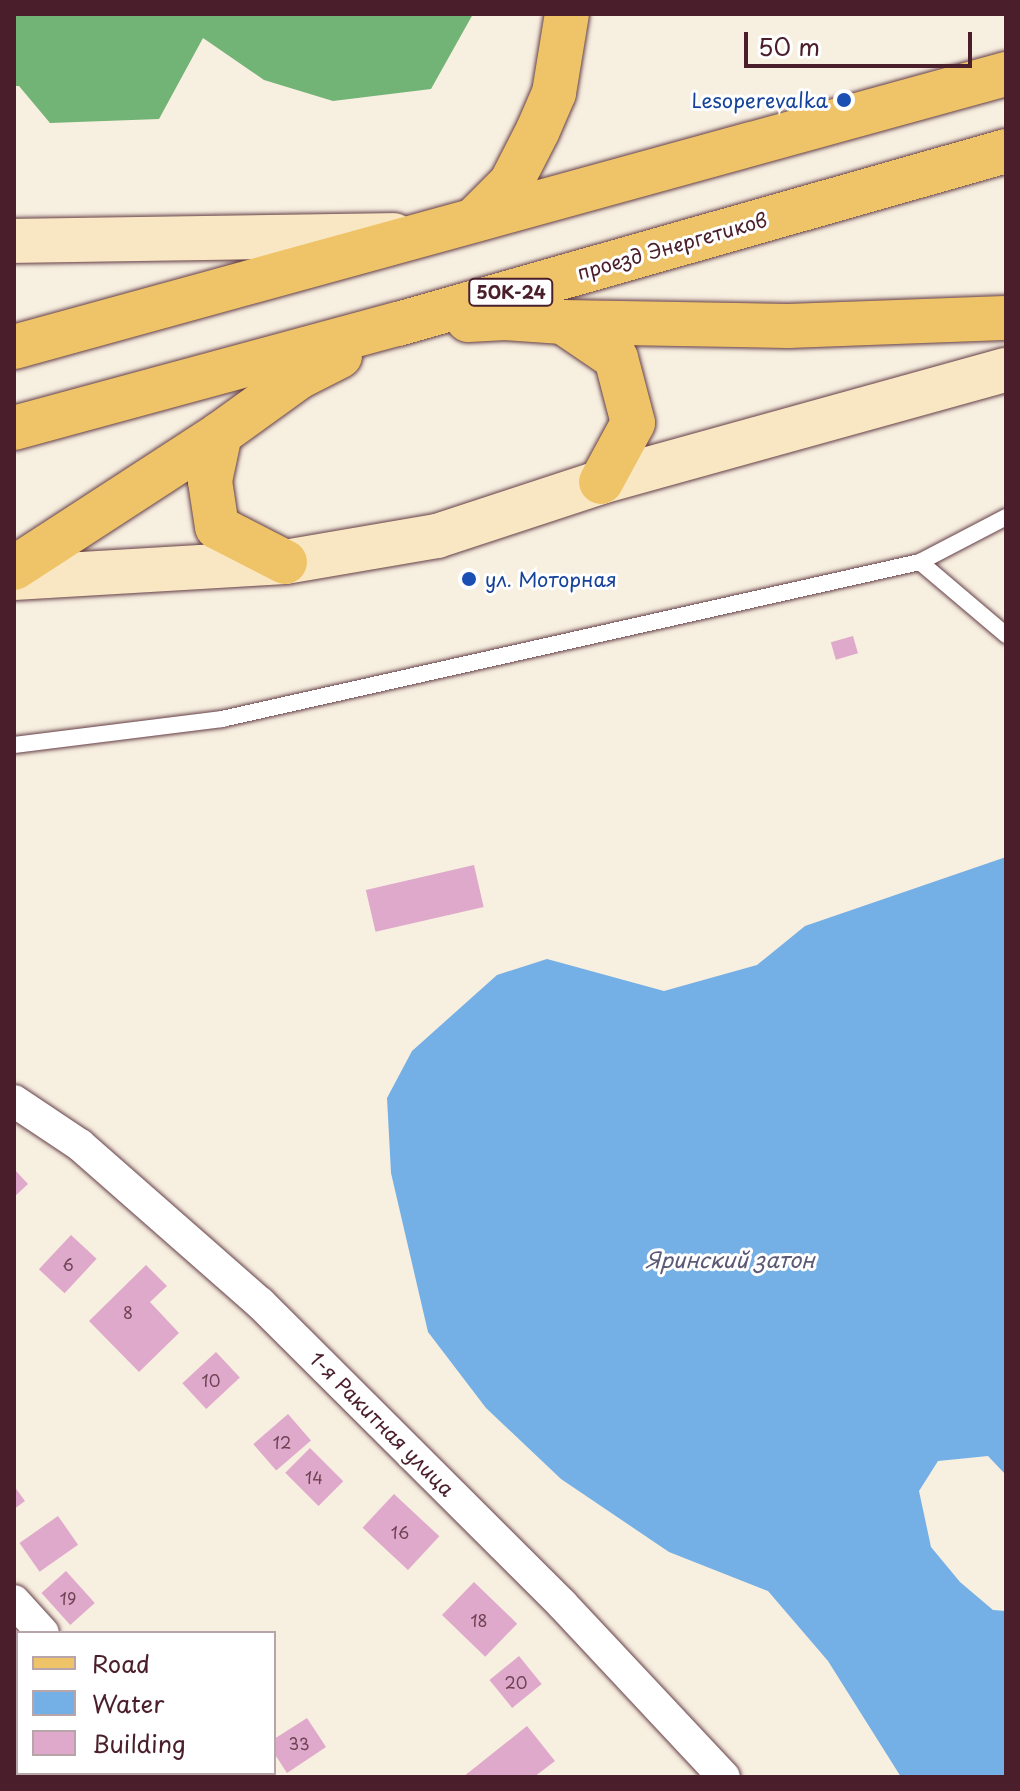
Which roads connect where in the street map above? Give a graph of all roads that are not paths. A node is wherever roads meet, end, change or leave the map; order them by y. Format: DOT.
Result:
graph roads {
  1 [pos="567,14"];
  2 [pos="1006,74"];
  3 [pos="1006,151"];
  4 [pos="475,219"];
  5 [pos="421,235"];
  6 [pos="14,241"];
  7 [pos="1006,318"];
  8 [pos="563,322"];
  9 [pos="398,324"];
  10 [pos="14,347"];
  11 [pos="1006,370"];
  12 [pos="14,428"];
  13 [pos="220,434"];
  14 [pos="601,482"];
  15 [pos="1006,517"];
  16 [pos="285,562"];
  17 [pos="920,562"];
  18 [pos="14,568"];
  19 [pos="14,578"];
  20 [pos="1006,635"];
  21 [pos="14,745"];
  22 [pos="14,1101"];
  23 [pos="14,1601"];
  24 [pos="41,1631"];
  25 [pos="724,1777"];
  1 -- 4 [label="main road"];
  2 -- 4 [label="main road"];
  3 -- 9 [label="main road, проезд Энергетиков / 50К-24"];
  4 -- 5 [label="main road"];
  5 -- 6 [label="main road"];
  5 -- 10 [label="main road"];
  7 -- 8 [label="main road"];
  8 -- 9 [label="main road"];
  8 -- 14 [label="main road"];
  9 -- 12 [label="main road, проезд Энергетиков / 50К-24"];
  9 -- 13 [label="main road"];
  11 -- 14 [label="main road"];
  13 -- 16 [label="main road"];
  13 -- 18 [label="main road"];
  14 -- 16 [label="main road"];
  15 -- 17 [label="lane"];
  16 -- 19 [label="main road"];
  17 -- 20 [label="lane"];
  17 -- 21 [label="lane"];
  22 -- 25 [label="street, 1-я Ракитная улица"];
  23 -- 24 [label="street"];
}
